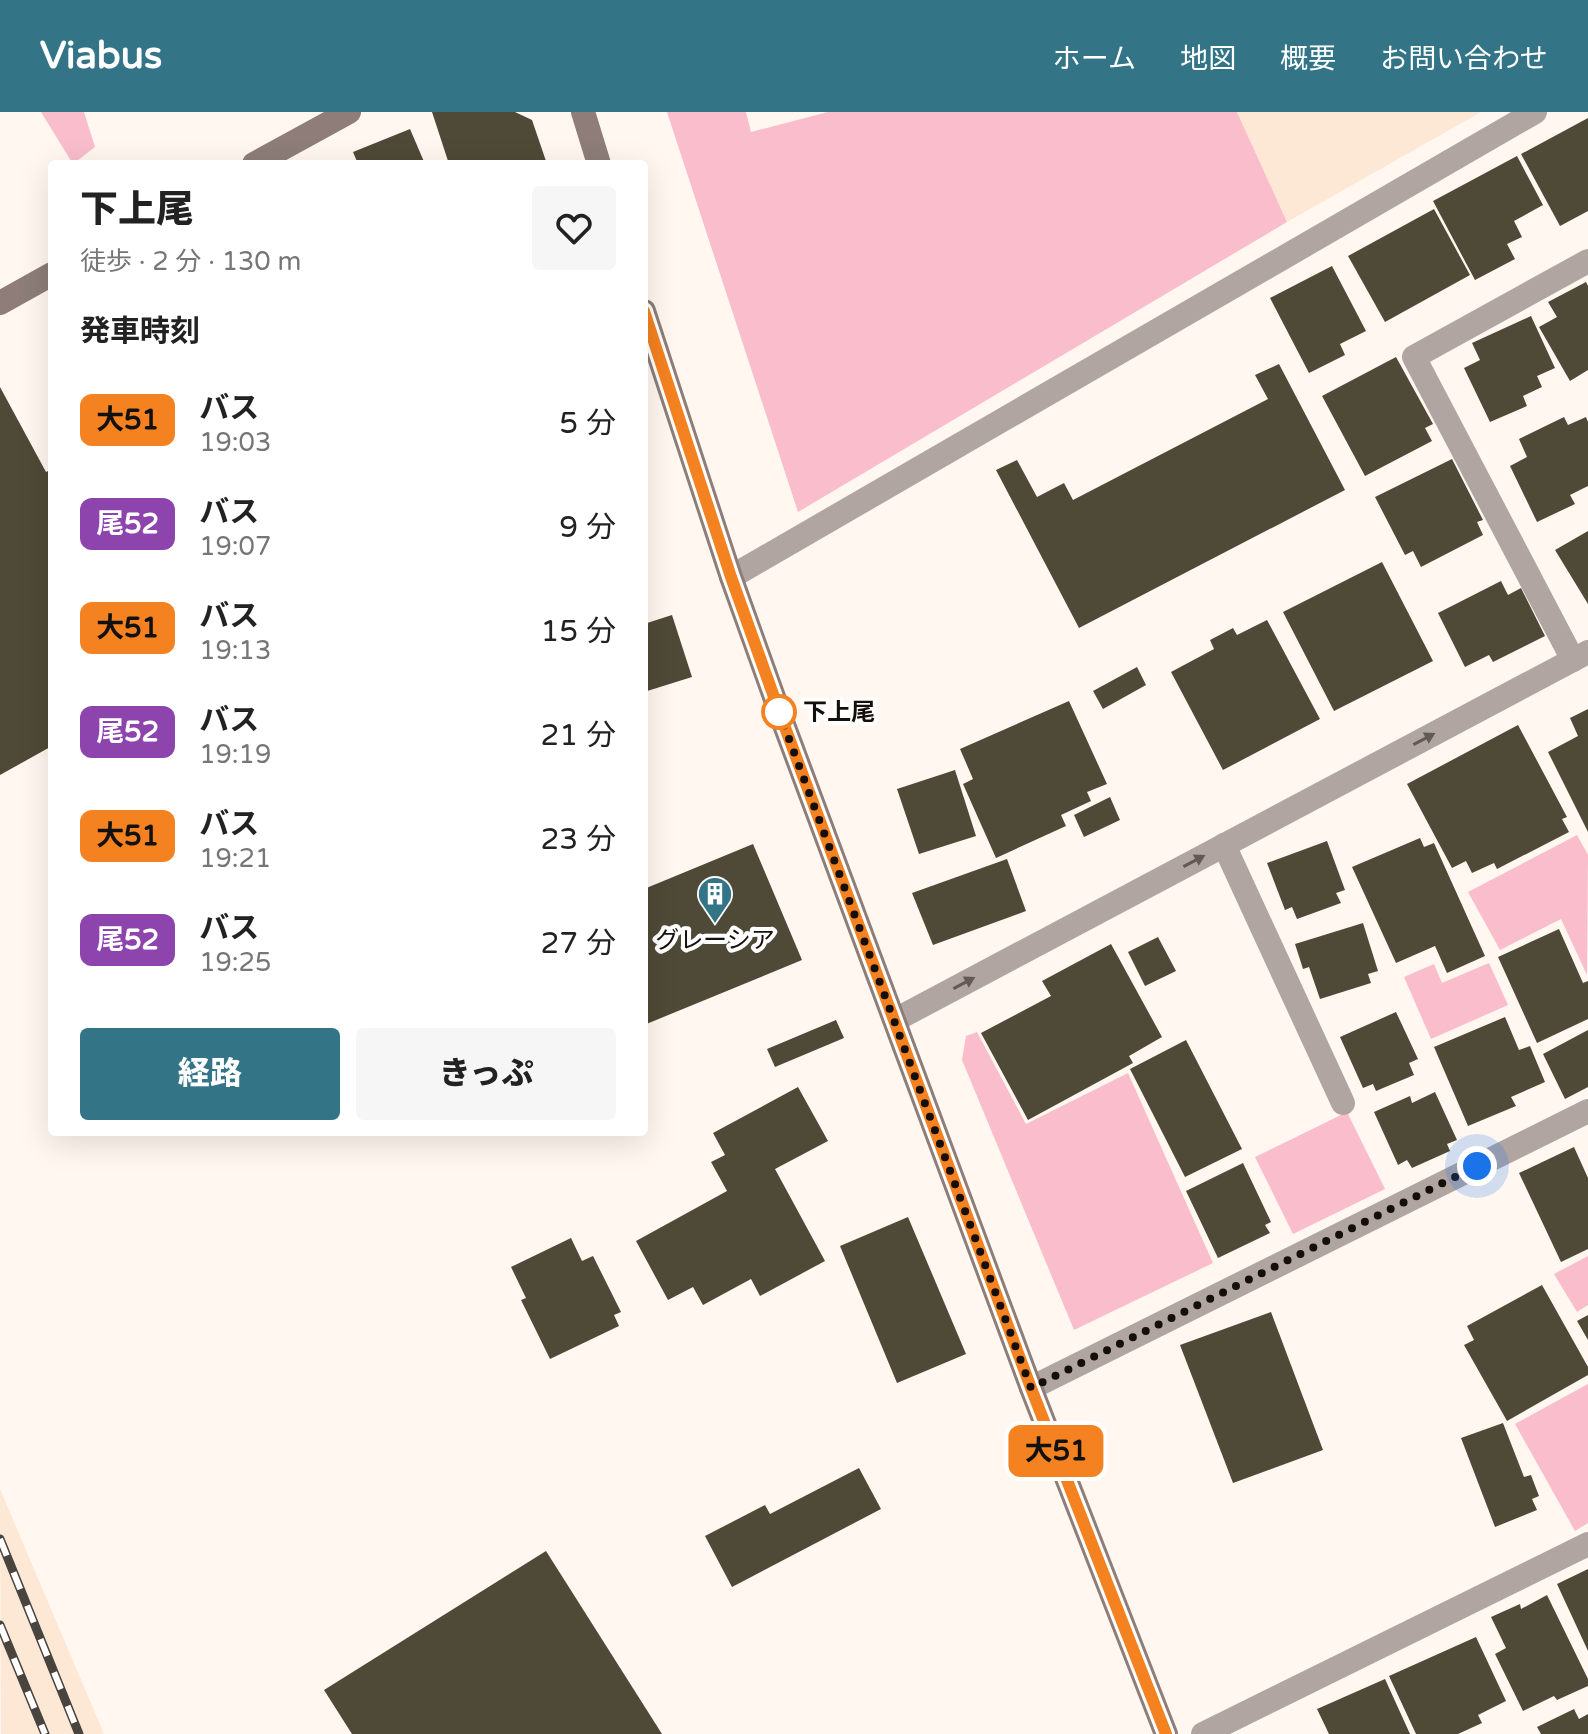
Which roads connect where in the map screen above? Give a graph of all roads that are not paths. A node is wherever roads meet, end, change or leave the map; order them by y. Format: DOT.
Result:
graph roads {
  1 [pos="349,112"];
  2 [pos="583,112"];
  3 [pos="1535,112"];
  4 [pos="261,160"];
  5 [pos="598,160"];
  6 [pos="1588,261"];
  7 [pos="48,276"];
  8 [pos="0,303"];
  9 [pos="648,323"];
  10 [pos="731,577"];
  11 [pos="1580,656"];
  12 [pos="1224,845"];
  13 [pos="895,1020"];
  14 [pos="1343,1103"];
  15 [pos="1588,1111"];
  16 [pos="1031,1388"];
  17 [pos="1588,1544"];
  18 [pos="1166,1734"];
  19 [pos="1203,1734"];
  1 -- 4 [label="main road"];
  2 -- 5 [label="main road"];
  3 -- 10 [label="street"];
  6 -- 11 [label="street"];
  7 -- 8 [label="main road"];
  9 -- 10 [label="main road"];
  10 -- 13 [label="main road"];
  12 -- 11 [label="street, one-way"];
  13 -- 12 [label="street, one-way"];
  12 -- 14 [label="street"];
  13 -- 16 [label="main road"];
  15 -- 16 [label="street"];
  16 -- 18 [label="main road"];
  17 -- 19 [label="street"];
}
